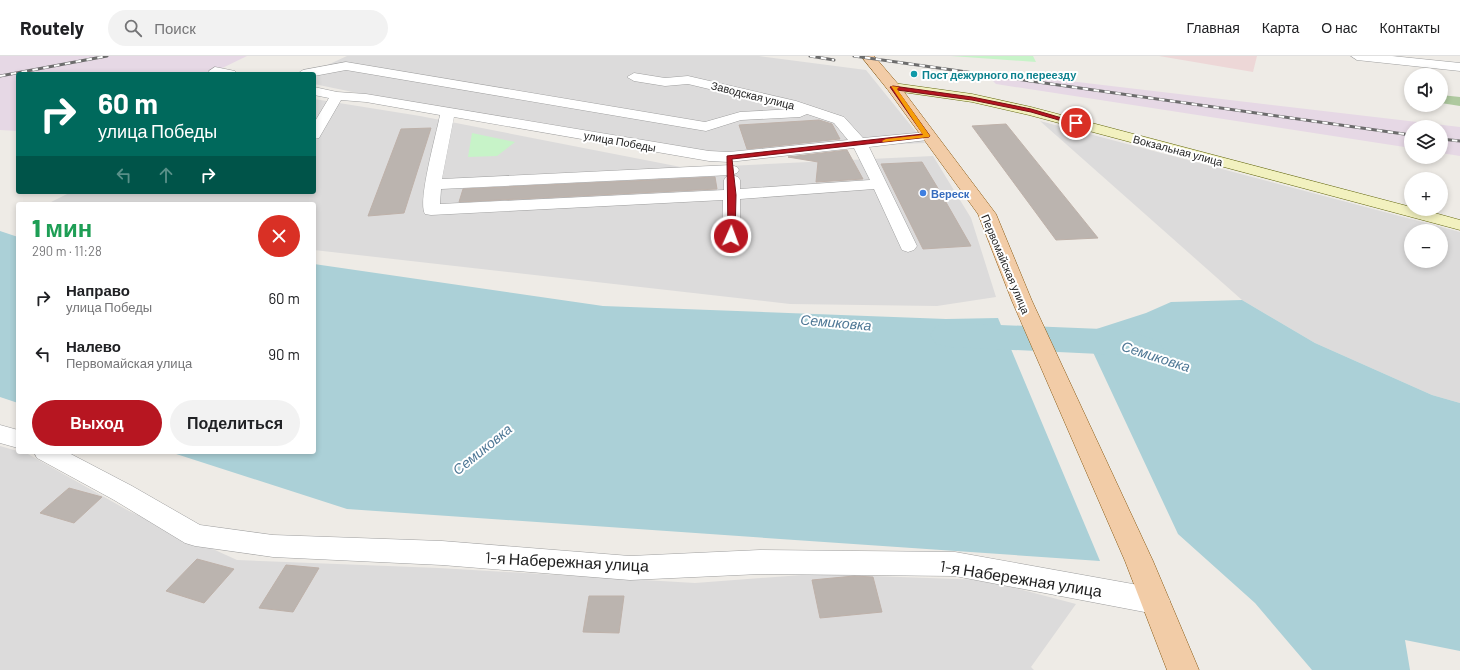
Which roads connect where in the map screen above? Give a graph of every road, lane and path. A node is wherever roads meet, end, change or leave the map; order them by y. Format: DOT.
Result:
graph roads {
  1 [pos="1357,56"];
  2 [pos="868,57"];
  3 [pos="1460,67"];
  4 [pos="215,71"];
  5 [pos="220,72"];
  6 [pos="314,72"];
  7 [pos="634,77"];
  8 [pos="893,87"];
  9 [pos="316,91"];
  10 [pos="337,96"];
  11 [pos="791,104"];
  12 [pos="448,112"];
  13 [pos="817,112"];
  14 [pos="772,115"];
  15 [pos="316,133"];
  16 [pos="927,136"];
  17 [pos="860,144"];
  18 [pos="730,164"];
  19 [pos="433,184"];
  20 [pos="880,184"];
  21 [pos="732,195"];
  22 [pos="1460,225"];
  23 [pos="731,236"];
  24 [pos="908,246"];
  25 [pos="0,434"];
  26 [pos="16,438"];
  27 [pos="50,454"];
  28 [pos="1156,601"];
  29 [pos="1183,670"];
  1 -- 3 [label="street"];
  2 -- 8 [label="main road, Первомайская улица"];
  4 -- 5 [label="street"];
  6 -- 14 [label="street"];
  7 -- 11 [label="street, Заводская улица"];
  8 -- 16 [label="main road, Первомайская улица"];
  8 -- 22 [label="main road, Вокзальная улица"];
  9 -- 10 [label="street, улица Победы"];
  10 -- 12 [label="street, улица Победы"];
  10 -- 15 [label="street"];
  11 -- 13 [label="street, Заводская улица"];
  11 -- 14 [label="street"];
  12 -- 18 [label="street, улица Победы"];
  12 -- 19 [label="street"];
  13 -- 14 [label="street"];
  13 -- 17 [label="street, Заводская улица"];
  16 -- 17 [label="street, улица Победы"];
  16 -- 28 [label="main road, Первомайская улица"];
  17 -- 18 [label="street, улица Победы"];
  17 -- 20 [label="street, Заводская улица"];
  18 -- 19 [label="street"];
  18 -- 21 [label="street"];
  19 -- 21 [label="street"];
  20 -- 21 [label="street"];
  20 -- 24 [label="street, Заводская улица"];
  21 -- 23 [label="street"];
  25 -- 26 [label="street"];
  27 -- 28 [label="street, 1-я Набережная улица"];
  28 -- 29 [label="main road"];
}
